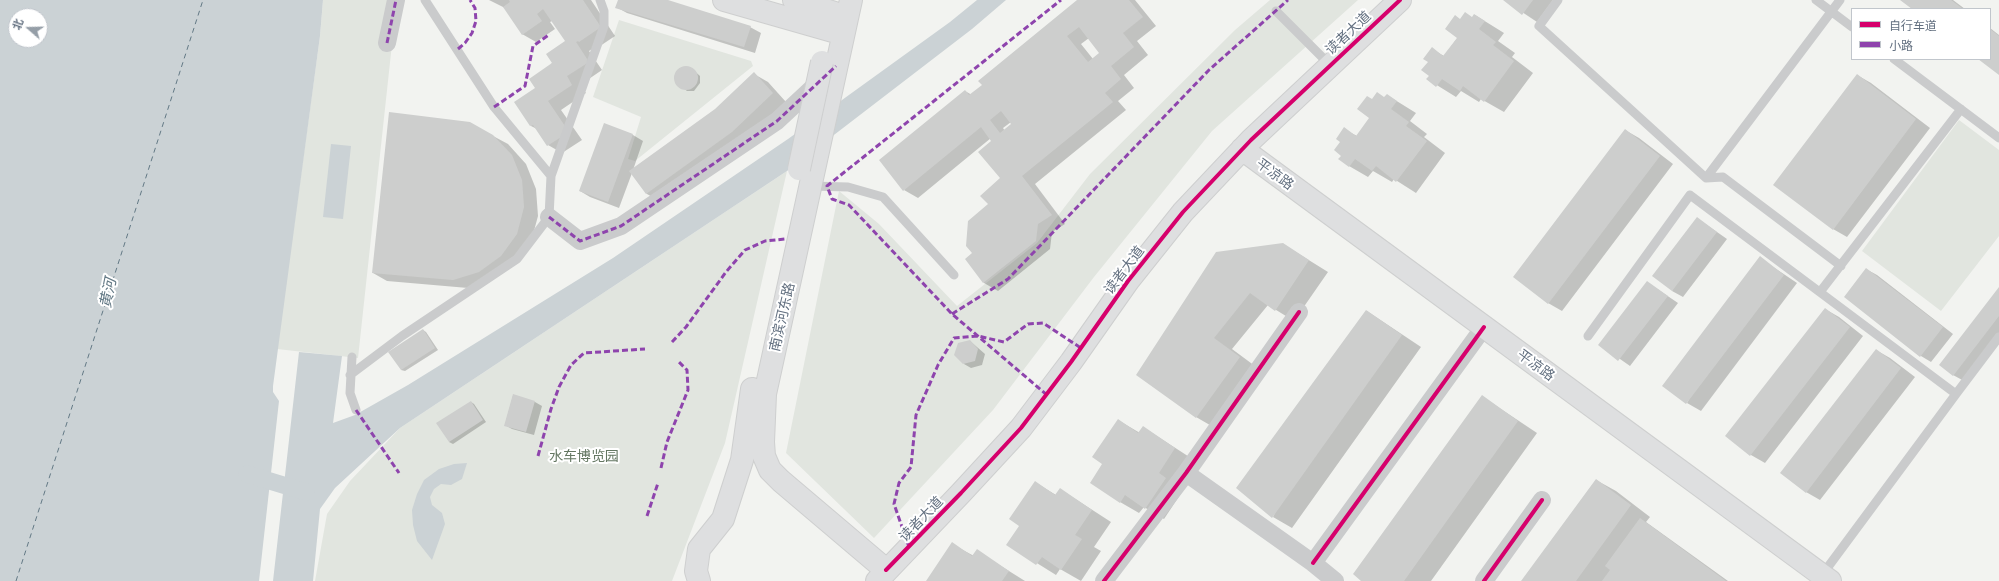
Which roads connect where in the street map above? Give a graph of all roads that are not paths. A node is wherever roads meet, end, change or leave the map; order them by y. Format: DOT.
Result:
graph roads {
  1 [pos="396,0"];
  2 [pos="425,0"];
  3 [pos="600,0"];
  4 [pos="724,0"];
  5 [pos="794,0"];
  6 [pos="811,0"];
  7 [pos="1400,0"];
  8 [pos="1558,0"];
  9 [pos="1816,0"];
  10 [pos="1840,0"];
  11 [pos="1276,11"];
  12 [pos="1831,12"];
  13 [pos="840,16"];
  14 [pos="1851,26"];
  15 [pos="387,43"];
  16 [pos="1895,60"];
  17 [pos="829,64"];
  18 [pos="1330,65"];
  19 [pos="1961,109"];
  20 [pos="1999,138"];
  21 [pos="1242,149"];
  22 [pos="807,175"];
  23 [pos="551,176"];
  24 [pos="1706,178"];
  25 [pos="549,217"];
  26 [pos="1840,266"];
  27 [pos="954,275"];
  28 [pos="1820,292"];
  29 [pos="1299,312"];
  30 [pos="1484,327"];
  31 [pos="1588,336"];
  32 [pos="1999,337"];
  33 [pos="352,357"];
  34 [pos="350,375"];
  35 [pos="1956,394"];
  36 [pos="356,410"];
  37 [pos="1186,473"];
  38 [pos="1542,500"];
  39 [pos="1313,563"];
  40 [pos="881,576"];
  41 [pos="1826,578"];
  42 [pos="699,581"];
  43 [pos="1104,581"];
  44 [pos="1335,581"];
  45 [pos="1484,581"];
  1 -- 15 [label="street"];
  2 -- 23 [label="lane"];
  3 -- 23 [label="lane"];
  4 -- 13 [label="main road"];
  5 -- 13 [label="main road"];
  6 -- 13 [label="lane"];
  7 -- 18 [label="main road, 读者大道"];
  8 -- 24 [label="lane"];
  9 -- 12 [label="lane"];
  10 -- 12 [label="lane"];
  11 -- 18 [label="lane"];
  12 -- 14 [label="lane"];
  12 -- 24 [label="lane"];
  13 -- 17 [label="main road, 南滨河东路"];
  16 -- 19 [label="lane"];
  17 -- 22 [label="main road, 南滨河东路, bridge"];
  17 -- 25 [label="street"];
  18 -- 21 [label="main road, 读者大道"];
  19 -- 20 [label="lane"];
  19 -- 26 [label="lane"];
  21 -- 30 [label="main road, 平凉路"];
  21 -- 40 [label="main road, 读者大道"];
  22 -- 27 [label="lane"];
  22 -- 40 [label="main road, 南滨河东路"];
  22 -- 42 [label="main road, 南滨河东路"];
  23 -- 25 [label="lane"];
  24 -- 26 [label="lane"];
  25 -- 34 [label="lane"];
  26 -- 28 [label="lane"];
  28 -- 31 [label="lane"];
  28 -- 35 [label="lane"];
  29 -- 37 [label="street"];
  30 -- 39 [label="street"];
  30 -- 41 [label="main road, 平凉路"];
  32 -- 35 [label="lane"];
  33 -- 34 [label="lane"];
  34 -- 36 [label="lane"];
  35 -- 41 [label="lane"];
  37 -- 39 [label="street"];
  37 -- 43 [label="street"];
  38 -- 45 [label="street"];
  39 -- 44 [label="street"];
}
